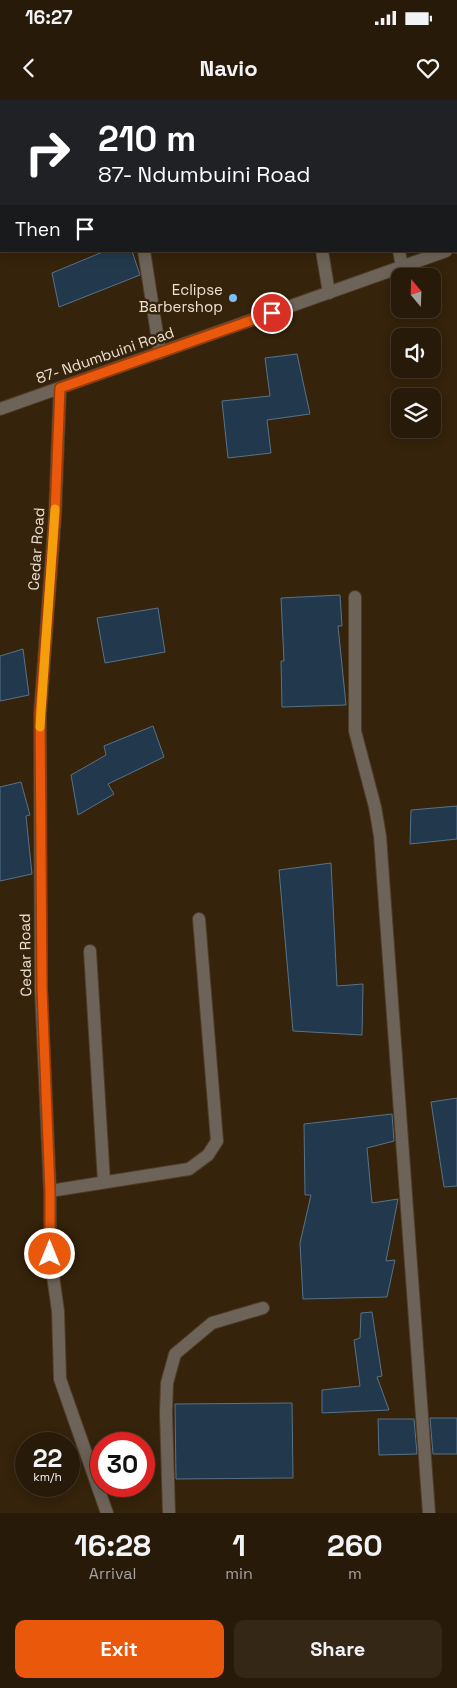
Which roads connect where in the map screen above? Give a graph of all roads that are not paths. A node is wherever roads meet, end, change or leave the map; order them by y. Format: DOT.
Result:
graph roads {
  1 [pos="144,252"];
  2 [pos="322,252"];
  3 [pos="399,252"];
  4 [pos="443,252"];
  5 [pos="402,268"];
  6 [pos="391,272"];
  7 [pos="329,293"];
  8 [pos="160,353"];
  9 [pos="60,388"];
  10 [pos="0,409"];
  11 [pos="355,597"];
  12 [pos="199,919"];
  13 [pos="90,952"];
  14 [pos="104,1182"];
  15 [pos="50,1191"];
  16 [pos="263,1308"];
  17 [pos="107,1513"];
  18 [pos="170,1513"];
  19 [pos="429,1513"];
  1 -- 8 [label="street"];
  2 -- 7 [label="street"];
  3 -- 5 [label="street"];
  4 -- 5 [label="street, 87- Ndumbuini Road"];
  6 -- 7 [label="street, 87- Ndumbuini Road"];
  7 -- 8 [label="street, 87- Ndumbuini Road"];
  8 -- 9 [label="street, 87- Ndumbuini Road"];
  9 -- 10 [label="street, 87- Ndumbuini Road"];
  9 -- 15 [label="street, Cedar Road"];
  11 -- 19 [label="street"];
  12 -- 14 [label="street"];
  13 -- 14 [label="street"];
  14 -- 15 [label="street"];
  15 -- 17 [label="street, Cedar Road"];
  16 -- 18 [label="street"];
}
